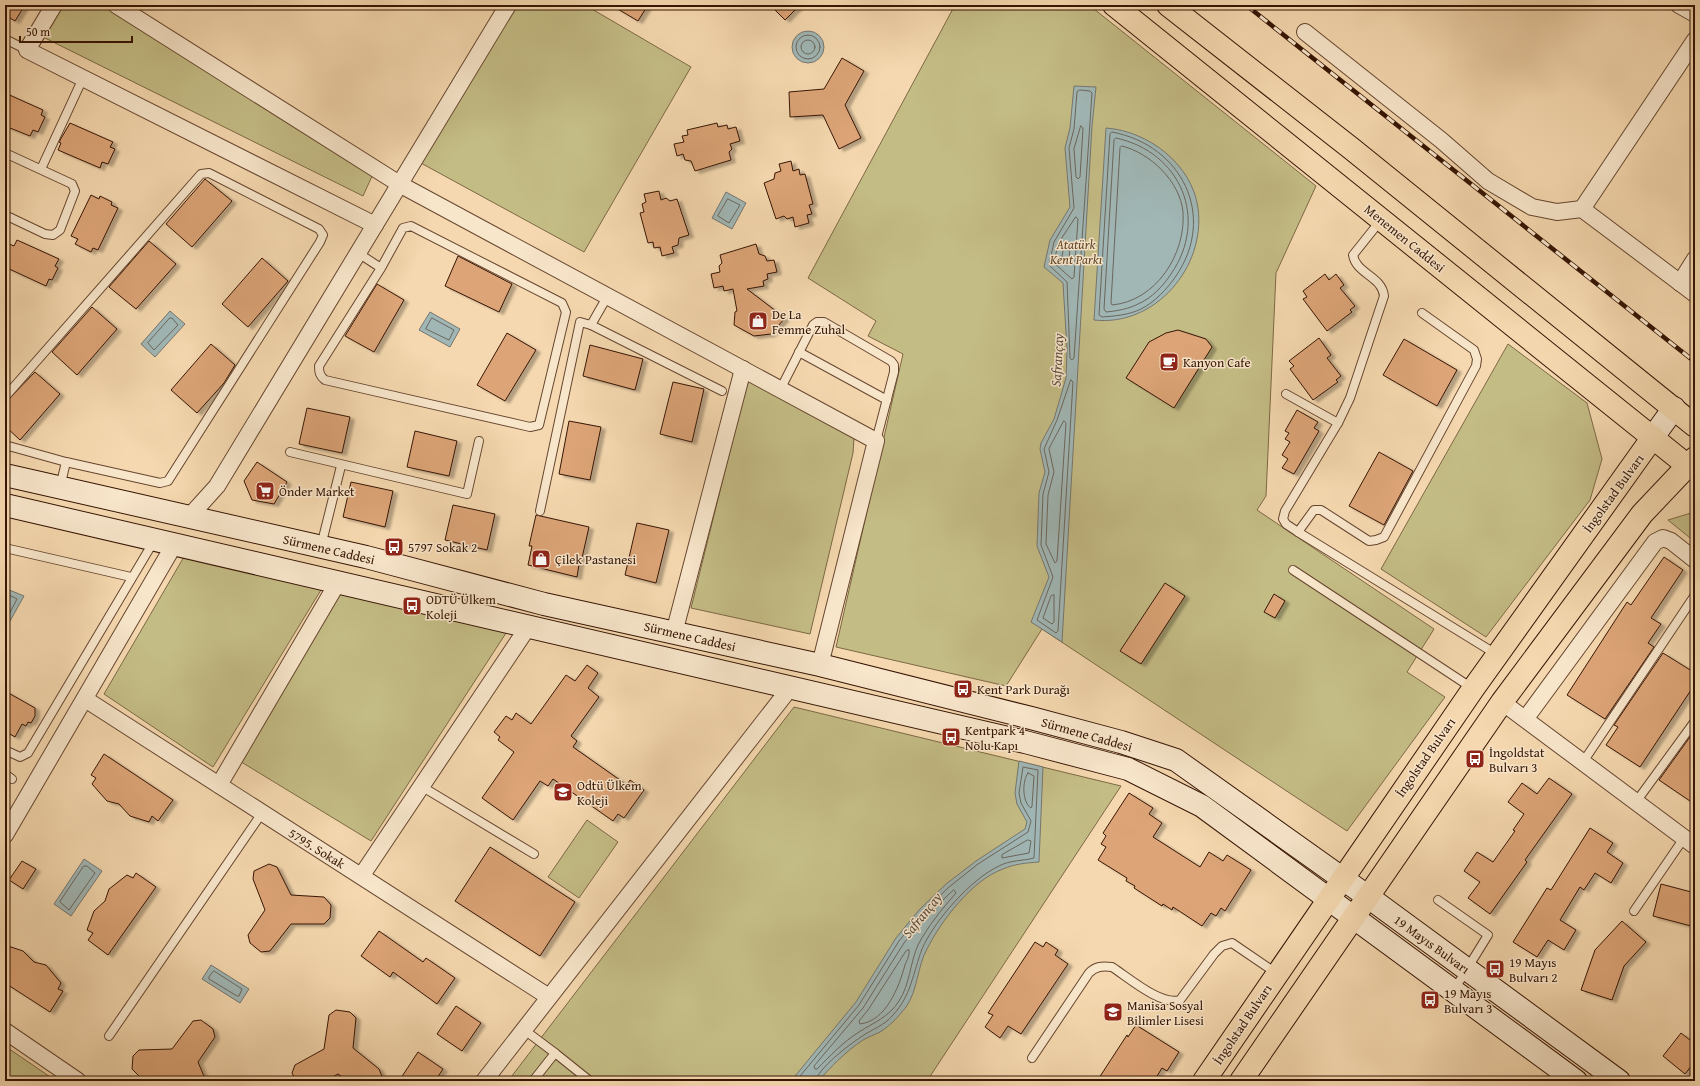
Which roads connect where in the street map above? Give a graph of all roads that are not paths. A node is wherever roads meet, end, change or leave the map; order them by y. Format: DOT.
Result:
graph roads {
  1 [pos="54,5"];
  2 [pos="116,5"];
  3 [pos="508,5"];
  4 [pos="1114,5"];
  5 [pos="1168,5"];
  6 [pos="1679,5"];
  7 [pos="1695,14"];
  8 [pos="1305,32"];
  9 [pos="5,39"];
  10 [pos="1695,40"];
  11 [pos="28,50"];
  12 [pos="1689,63"];
  13 [pos="83,78"];
  14 [pos="5,153"];
  15 [pos="41,169"];
  16 [pos="401,185"];
  17 [pos="1582,209"];
  18 [pos="5,215"];
  19 [pos="1381,220"];
  20 [pos="375,225"];
  21 [pos="358,254"];
  22 [pos="1695,259"];
  23 [pos="381,268"];
  24 [pos="1680,283"];
  25 [pos="1695,294"];
  26 [pos="607,298"];
  27 [pos="1422,313"];
  28 [pos="591,325"];
  29 [pos="799,352"];
  30 [pos="743,369"];
  31 [pos="781,388"];
  32 [pos="722,390"];
  33 [pos="1286,394"];
  34 [pos="5,397"];
  35 [pos="887,400"];
  36 [pos="1674,408"];
  37 [pos="1338,423"];
  38 [pos="1695,426"];
  39 [pos="1653,437"];
  40 [pos="479,441"];
  41 [pos="876,441"];
  42 [pos="5,445"];
  43 [pos="290,452"];
  44 [pos="66,462"];
  45 [pos="1693,465"];
  46 [pos="341,466"];
  47 [pos="5,475"];
  48 [pos="60,488"];
  49 [pos="5,505"];
  50 [pos="540,511"];
  51 [pos="189,517"];
  52 [pos="1298,532"];
  53 [pos="164,542"];
  54 [pos="320,547"];
  55 [pos="5,548"];
  56 [pos="1695,560"];
  57 [pos="1293,570"];
  58 [pos="132,577"];
  59 [pos="338,582"];
  60 [pos="1695,595"];
  61 [pos="544,604"];
  62 [pos="528,627"];
  63 [pos="674,633"];
  64 [pos="1497,655"];
  65 [pos="789,658"];
  66 [pos="820,665"];
  67 [pos="786,687"];
  68 [pos="1473,688"];
  69 [pos="85,699"];
  70 [pos="1502,702"];
  71 [pos="1031,718"];
  72 [pos="1526,718"];
  73 [pos="1695,720"];
  74 [pos="1025,742"];
  75 [pos="5,750"];
  76 [pos="1583,762"];
  77 [pos="219,785"];
  78 [pos="421,786"];
  79 [pos="1636,802"];
  80 [pos="262,813"];
  81 [pos="5,835"];
  82 [pos="1690,842"];
  83 [pos="534,854"];
  84 [pos="362,876"];
  85 [pos="1342,878"];
  86 [pos="1367,896"];
  87 [pos="1327,899"];
  88 [pos="1438,900"];
  89 [pos="1634,911"];
  90 [pos="1353,918"];
  91 [pos="1468,969"];
  92 [pos="1277,973"];
  93 [pos="1453,991"];
  94 [pos="549,997"];
  95 [pos="524,1029"];
  96 [pos="5,1031"];
  97 [pos="109,1036"];
  98 [pos="555,1053"];
  99 [pos="1032,1058"];
  100 [pos="78,1081"];
  101 [pos="484,1081"];
  102 [pos="533,1081"];
  103 [pos="590,1081"];
  104 [pos="1204,1081"];
  105 [pos="1241,1081"];
  106 [pos="1576,1081"];
  107 [pos="1619,1081"];
  1 -- 11 [label="street"];
  2 -- 16 [label="street"];
  3 -- 16 [label="street"];
  4 -- 19 [label="main road, Menemen Caddesi"];
  5 -- 36 [label="main road"];
  6 -- 7 [label="street"];
  8 -- 17 [label="street"];
  9 -- 11 [label="lane"];
  10 -- 12 [label="street"];
  11 -- 13 [label="street"];
  12 -- 17 [label="street"];
  13 -- 15 [label="lane"];
  13 -- 20 [label="street"];
  14 -- 15 [label="lane"];
  15 -- 18 [label="lane"];
  16 -- 20 [label="street"];
  16 -- 26 [label="street"];
  17 -- 24 [label="street"];
  19 -- 37 [label="lane"];
  19 -- 39 [label="main road, Menemen Caddesi"];
  20 -- 21 [label="street"];
  21 -- 23 [label="lane"];
  21 -- 51 [label="street"];
  22 -- 24 [label="street"];
  23 -- 23 [label="lane"];
  24 -- 25 [label="street"];
  26 -- 28 [label="lane"];
  26 -- 30 [label="street"];
  27 -- 52 [label="lane"];
  28 -- 32 [label="lane"];
  28 -- 50 [label="lane"];
  29 -- 31 [label="lane"];
  29 -- 35 [label="lane"];
  29 -- 35 [label="lane"];
  30 -- 31 [label="street"];
  30 -- 63 [label="street"];
  31 -- 41 [label="street"];
  33 -- 37 [label="lane"];
  34 -- 44 [label="lane"];
  35 -- 41 [label="lane"];
  36 -- 38 [label="main road"];
  36 -- 39 [label="main road"];
  37 -- 52 [label="lane"];
  39 -- 45 [label="main road, Menemen Caddesi"];
  39 -- 64 [label="main road, İngolstad Bulvarı"];
  40 -- 46 [label="lane"];
  41 -- 66 [label="street"];
  42 -- 44 [label="lane"];
  43 -- 46 [label="lane"];
  44 -- 48 [label="lane"];
  45 -- 70 [label="main road"];
  46 -- 54 [label="lane"];
  47 -- 48 [label="main road, Sürmene Caddesi"];
  48 -- 51 [label="main road, Sürmene Caddesi"];
  49 -- 53 [label="main road, Sürmene Caddesi"];
  51 -- 53 [label="main road"];
  51 -- 54 [label="main road, Sürmene Caddesi"];
  52 -- 64 [label="lane"];
  53 -- 58 [label="lane"];
  53 -- 59 [label="main road, Sürmene Caddesi"];
  53 -- 69 [label="street"];
  54 -- 61 [label="main road, Sürmene Caddesi"];
  55 -- 58 [label="lane"];
  56 -- 72 [label="street"];
  57 -- 68 [label="lane"];
  58 -- 75 [label="lane"];
  59 -- 62 [label="main road, Sürmene Caddesi"];
  59 -- 77 [label="street"];
  60 -- 76 [label="lane"];
  61 -- 62 [label="main road"];
  61 -- 63 [label="main road, Sürmene Caddesi"];
  62 -- 67 [label="main road, Sürmene Caddesi"];
  62 -- 78 [label="street"];
  63 -- 65 [label="main road, Sürmene Caddesi"];
  64 -- 68 [label="main road, İngolstad Bulvarı"];
  65 -- 66 [label="main road, Sürmene Caddesi"];
  65 -- 67 [label="main road"];
  66 -- 71 [label="main road, Sürmene Caddesi"];
  67 -- 74 [label="main road, Sürmene Caddesi"];
  67 -- 94 [label="street"];
  68 -- 85 [label="main road, İngolstad Bulvarı"];
  69 -- 77 [label="street, 5795. Sokak"];
  69 -- 81 [label="street"];
  70 -- 72 [label="street"];
  70 -- 86 [label="main road"];
  71 -- 74 [label="main road"];
  71 -- 85 [label="main road, Sürmene Caddesi"];
  72 -- 76 [label="street"];
  73 -- 79 [label="lane"];
  74 -- 87 [label="main road, Sürmene Caddesi"];
  76 -- 79 [label="street"];
  77 -- 80 [label="street, 5795. Sokak"];
  78 -- 83 [label="lane"];
  78 -- 84 [label="street"];
  79 -- 82 [label="street"];
  80 -- 84 [label="street, 5795. Sokak"];
  80 -- 97 [label="lane"];
  82 -- 89 [label="lane"];
  84 -- 94 [label="street, 5795. Sokak"];
  85 -- 86 [label="main road, 19 Mayıs Bulvarı"];
  85 -- 87 [label="main road, İngolstad Bulvarı"];
  86 -- 90 [label="main road"];
  86 -- 91 [label="main road, 19 Mayıs Bulvarı"];
  87 -- 90 [label="main road, 19 Mayıs Bulvarı"];
  87 -- 92 [label="main road, İngolstad Bulvarı"];
  88 -- 91 [label="lane"];
  90 -- 93 [label="main road, 19 Mayıs Bulvarı"];
  90 -- 105 [label="main road"];
  91 -- 93 [label="lane"];
  91 -- 107 [label="main road, 19 Mayıs Bulvarı"];
  92 -- 99 [label="lane"];
  92 -- 104 [label="main road, İngolstad Bulvarı"];
  93 -- 106 [label="main road, 19 Mayıs Bulvarı"];
  94 -- 95 [label="street"];
  95 -- 98 [label="lane"];
  95 -- 101 [label="street"];
  96 -- 100 [label="street"];
  98 -- 102 [label="lane"];
  98 -- 103 [label="lane"];
}
